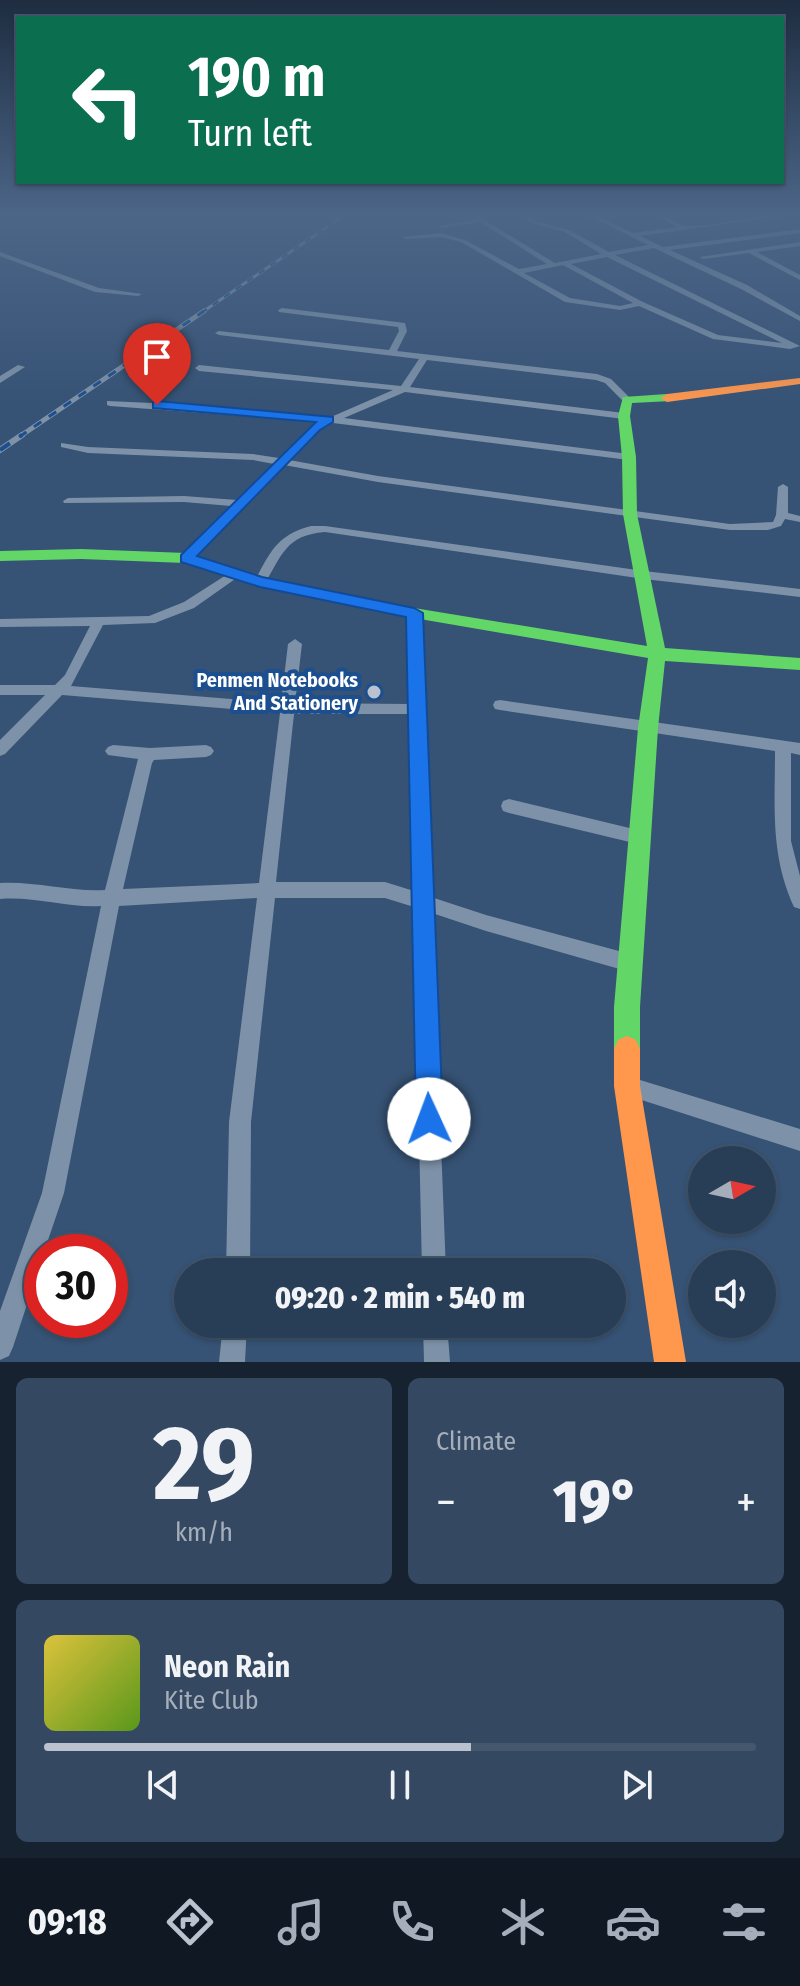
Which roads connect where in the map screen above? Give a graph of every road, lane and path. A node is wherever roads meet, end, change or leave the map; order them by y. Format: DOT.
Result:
graph roads {
  1 [pos="64,278"];
  2 [pos="526,278"];
  3 [pos="591,278"];
  4 [pos="656,278"];
  5 [pos="723,278"];
  6 [pos="138,294"];
  7 [pos="640,304"];
  8 [pos="282,310"];
  9 [pos="800,319"];
  10 [pos="219,333"];
  11 [pos="798,346"];
  12 [pos="392,353"];
  13 [pos="424,357"];
  14 [pos="21,367"];
  15 [pos="199,368"];
  16 [pos="0,380"];
  17 [pos="800,381"];
  18 [pos="404,389"];
  19 [pos="110,403"];
  20 [pos="626,408"];
  21 [pos="329,419"];
  22 [pos="65,445"];
  23 [pos="629,457"];
  24 [pos="282,462"];
  25 [pos="783,487"];
  26 [pos="68,501"];
  27 [pos="240,504"];
  28 [pos="630,514"];
  29 [pos="782,515"];
  30 [pos="800,519"];
  31 [pos="0,556"];
  32 [pos="186,558"];
  33 [pos="234,574"];
  34 [pos="644,575"];
  35 [pos="260,582"];
  36 [pos="800,593"];
  37 [pos="414,613"];
  38 [pos="0,623"];
  39 [pos="98,623"];
  40 [pos="295,644"];
  41 [pos="657,654"];
  42 [pos="800,664"];
  43 [pos="0,690"];
  44 [pos="59,690"];
  45 [pos="500,705"];
  46 [pos="285,708"];
  47 [pos="416,709"];
  48 [pos="648,728"];
  49 [pos="791,748"];
  50 [pos="0,750"];
  51 [pos="113,751"];
  52 [pos="206,751"];
  53 [pos="150,754"];
  54 [pos="509,806"];
  55 [pos="642,838"];
  56 [pos="797,878"];
  57 [pos="268,890"];
  58 [pos="0,891"];
  59 [pos="111,899"];
  60 [pos="800,901"];
  61 [pos="423,904"];
  62 [pos="630,963"];
  63 [pos="627,1086"];
  64 [pos="800,1140"];
  65 [pos="238,1258"];
  66 [pos="434,1258"];
  67 [pos="234,1338"];
  68 [pos="436,1338"];
  69 [pos="0,1347"];
  70 [pos="232,1362"];
  71 [pos="437,1362"];
  72 [pos="670,1362"];
  1 -- 6 [label="street"];
  2 -- 7 [label="street"];
  3 -- 7 [label="street"];
  4 -- 11 [label="street"];
  5 -- 9 [label="street"];
  7 -- 11 [label="street"];
  8 -- 12 [label="street"];
  10 -- 12 [label="street"];
  12 -- 13 [label="street"];
  13 -- 18 [label="street"];
  13 -- 20 [label="street"];
  14 -- 16 [label="street"];
  15 -- 18 [label="street"];
  17 -- 20 [label="street"];
  18 -- 20 [label="street"];
  18 -- 21 [label="street"];
  19 -- 21 [label="street"];
  20 -- 23 [label="street"];
  21 -- 23 [label="street"];
  21 -- 24 [label="street"];
  22 -- 24 [label="street"];
  23 -- 28 [label="street"];
  24 -- 27 [label="street"];
  24 -- 28 [label="street"];
  25 -- 29 [label="street"];
  26 -- 27 [label="street"];
  27 -- 32 [label="street"];
  28 -- 29 [label="street"];
  28 -- 34 [label="street"];
  29 -- 30 [label="street"];
  31 -- 32 [label="street"];
  32 -- 33 [label="street"];
  33 -- 35 [label="street"];
  33 -- 39 [label="street"];
  34 -- 35 [label="street"];
  34 -- 36 [label="street"];
  34 -- 41 [label="street"];
  35 -- 37 [label="street"];
  37 -- 41 [label="street"];
  37 -- 47 [label="street"];
  38 -- 39 [label="street"];
  39 -- 44 [label="street"];
  40 -- 46 [label="street"];
  41 -- 42 [label="street"];
  41 -- 48 [label="street"];
  43 -- 44 [label="street"];
  44 -- 46 [label="street"];
  44 -- 50 [label="street"];
  45 -- 48 [label="street"];
  46 -- 47 [label="street"];
  46 -- 57 [label="street"];
  47 -- 61 [label="street"];
  48 -- 49 [label="street"];
  48 -- 55 [label="street"];
  49 -- 56 [label="street"];
  51 -- 53 [label="street"];
  52 -- 53 [label="street"];
  53 -- 59 [label="street"];
  54 -- 55 [label="street"];
  55 -- 62 [label="street"];
  56 -- 60 [label="street"];
  57 -- 59 [label="street"];
  57 -- 61 [label="street"];
  57 -- 65 [label="street"];
  58 -- 59 [label="street"];
  59 -- 69 [label="street"];
  61 -- 62 [label="street"];
  61 -- 66 [label="street"];
  62 -- 63 [label="street"];
  63 -- 64 [label="street"];
  63 -- 72 [label="street"];
  67 -- 70 [label="street"];
  68 -- 71 [label="street"];
}
